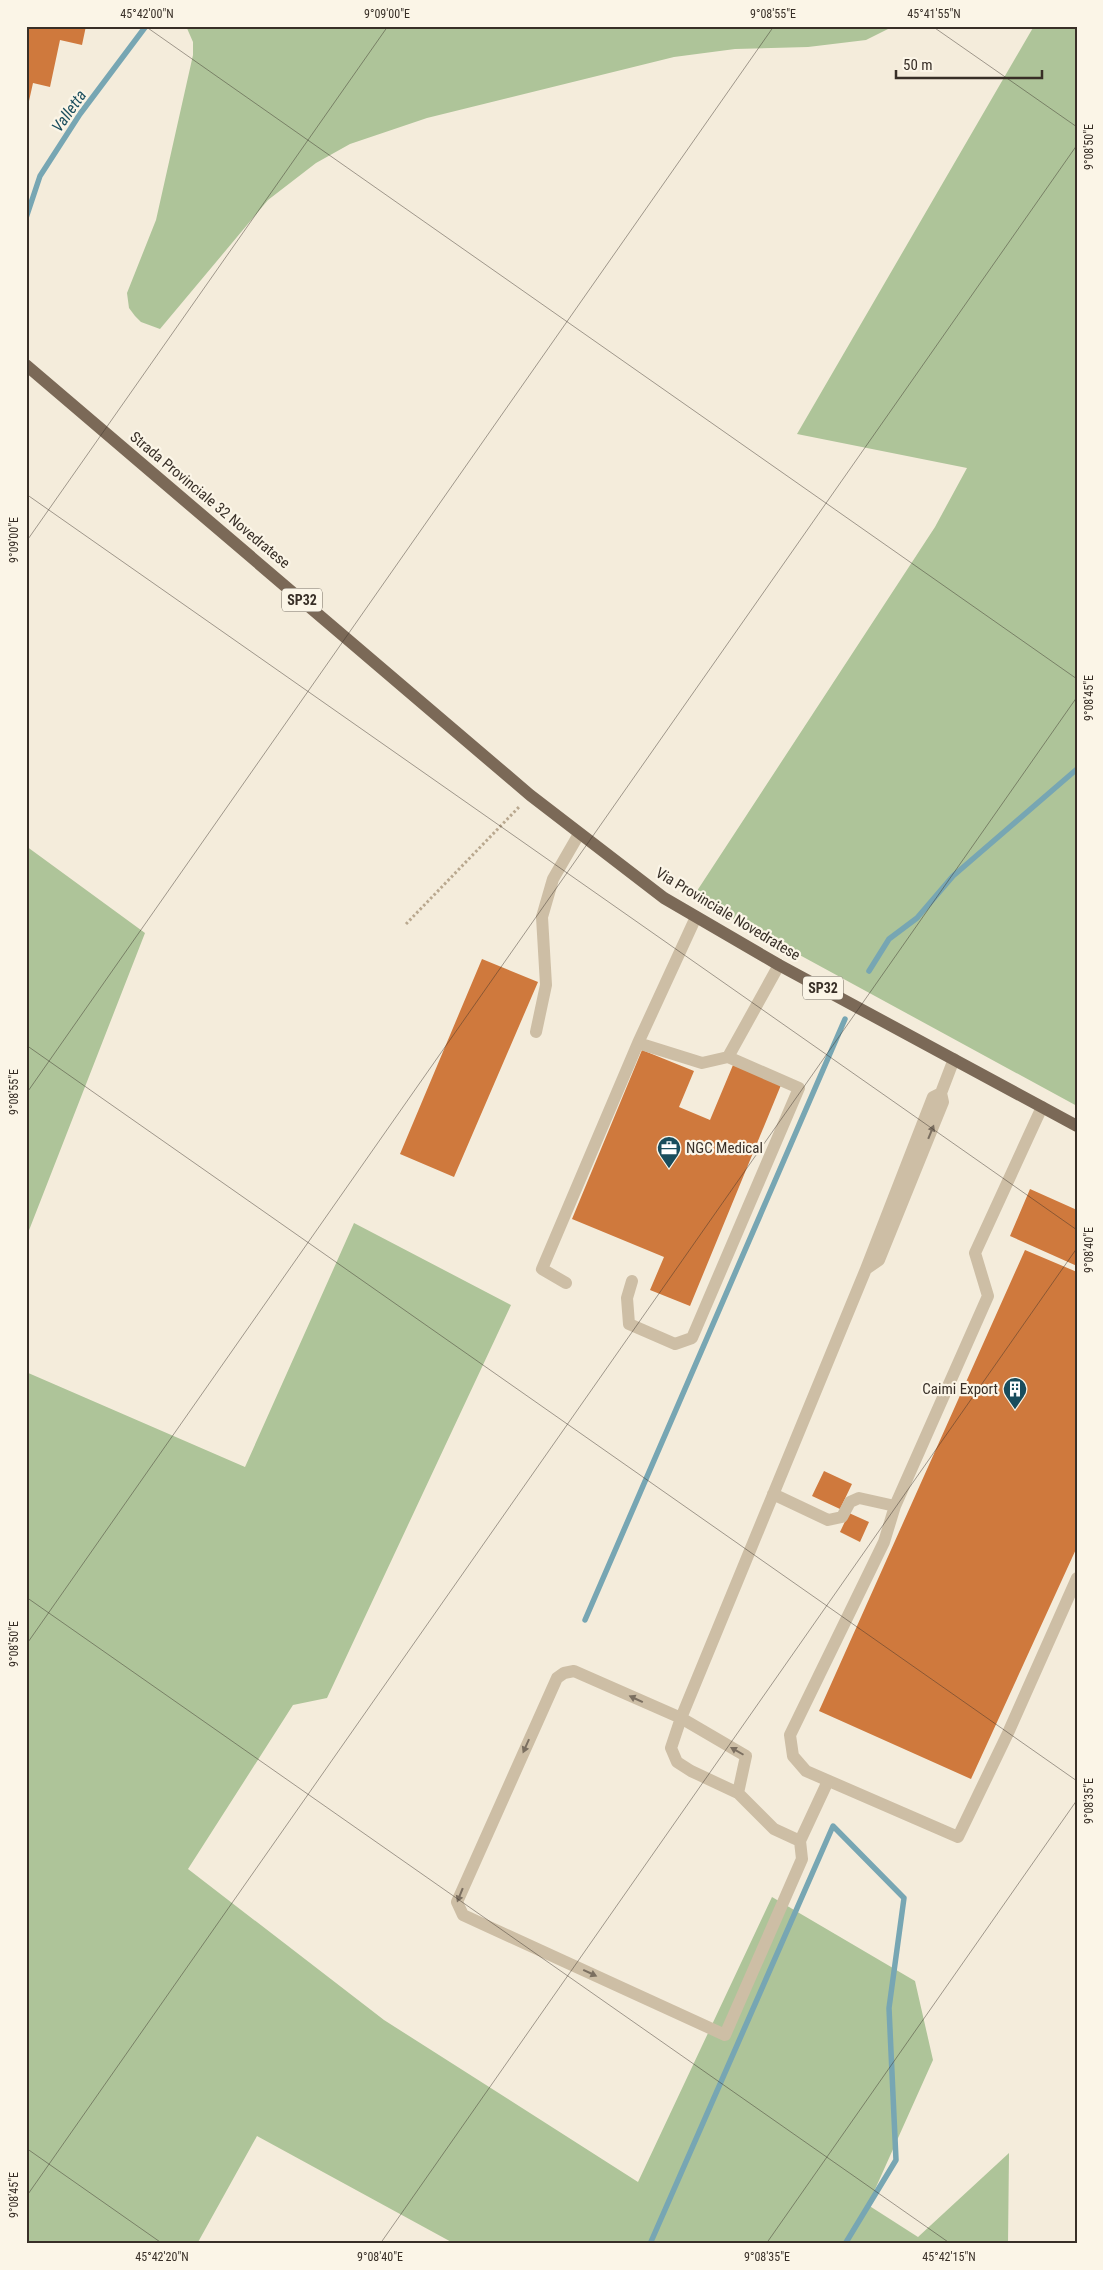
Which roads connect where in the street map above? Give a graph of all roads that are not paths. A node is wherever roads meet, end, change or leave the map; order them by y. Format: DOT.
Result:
graph roads {
  1 [pos="26,365"];
  2 [pos="579,834"];
  3 [pos="696,917"];
  4 [pos="779,965"];
  5 [pos="536,1032"];
  6 [pos="638,1043"];
  7 [pos="728,1057"];
  8 [pos="954,1059"];
  9 [pos="1042,1107"];
  10 [pos="1077,1126"];
  11 [pos="632,1280"];
  12 [pos="566,1283"];
  13 [pos="773,1494"];
  14 [pos="895,1506"];
  15 [pos="1077,1578"];
  16 [pos="681,1718"];
  17 [pos="828,1781"];
  18 [pos="738,1793"];
  19 [pos="800,1841"];
  1 -- 2 [label="main road, Strada Provinciale 32 Novedratese / SP32"];
  2 -- 3 [label="main road, Via Provinciale Novedratese / SP32"];
  2 -- 5 [label="lane"];
  3 -- 4 [label="main road, Via Provinciale Novedratese / SP32"];
  3 -- 6 [label="lane"];
  4 -- 7 [label="lane"];
  4 -- 8 [label="main road, Via Provinciale Novedratese / SP32"];
  6 -- 7 [label="lane"];
  6 -- 12 [label="lane"];
  7 -- 11 [label="lane"];
  8 -- 9 [label="main road, Via Provinciale Novedratese / SP32"];
  8 -- 13 [label="lane"];
  9 -- 10 [label="main road, Via Provinciale Novedratese / SP32"];
  9 -- 14 [label="lane"];
  13 -- 14 [label="lane"];
  13 -- 16 [label="lane"];
  14 -- 17 [label="lane"];
  15 -- 17 [label="lane"];
  18 -- 16 [label="lane, one-way"];
  16 -- 18 [label="lane"];
  16 -- 19 [label="lane, one-way"];
  17 -- 19 [label="lane"];
  18 -- 19 [label="lane"];
}
